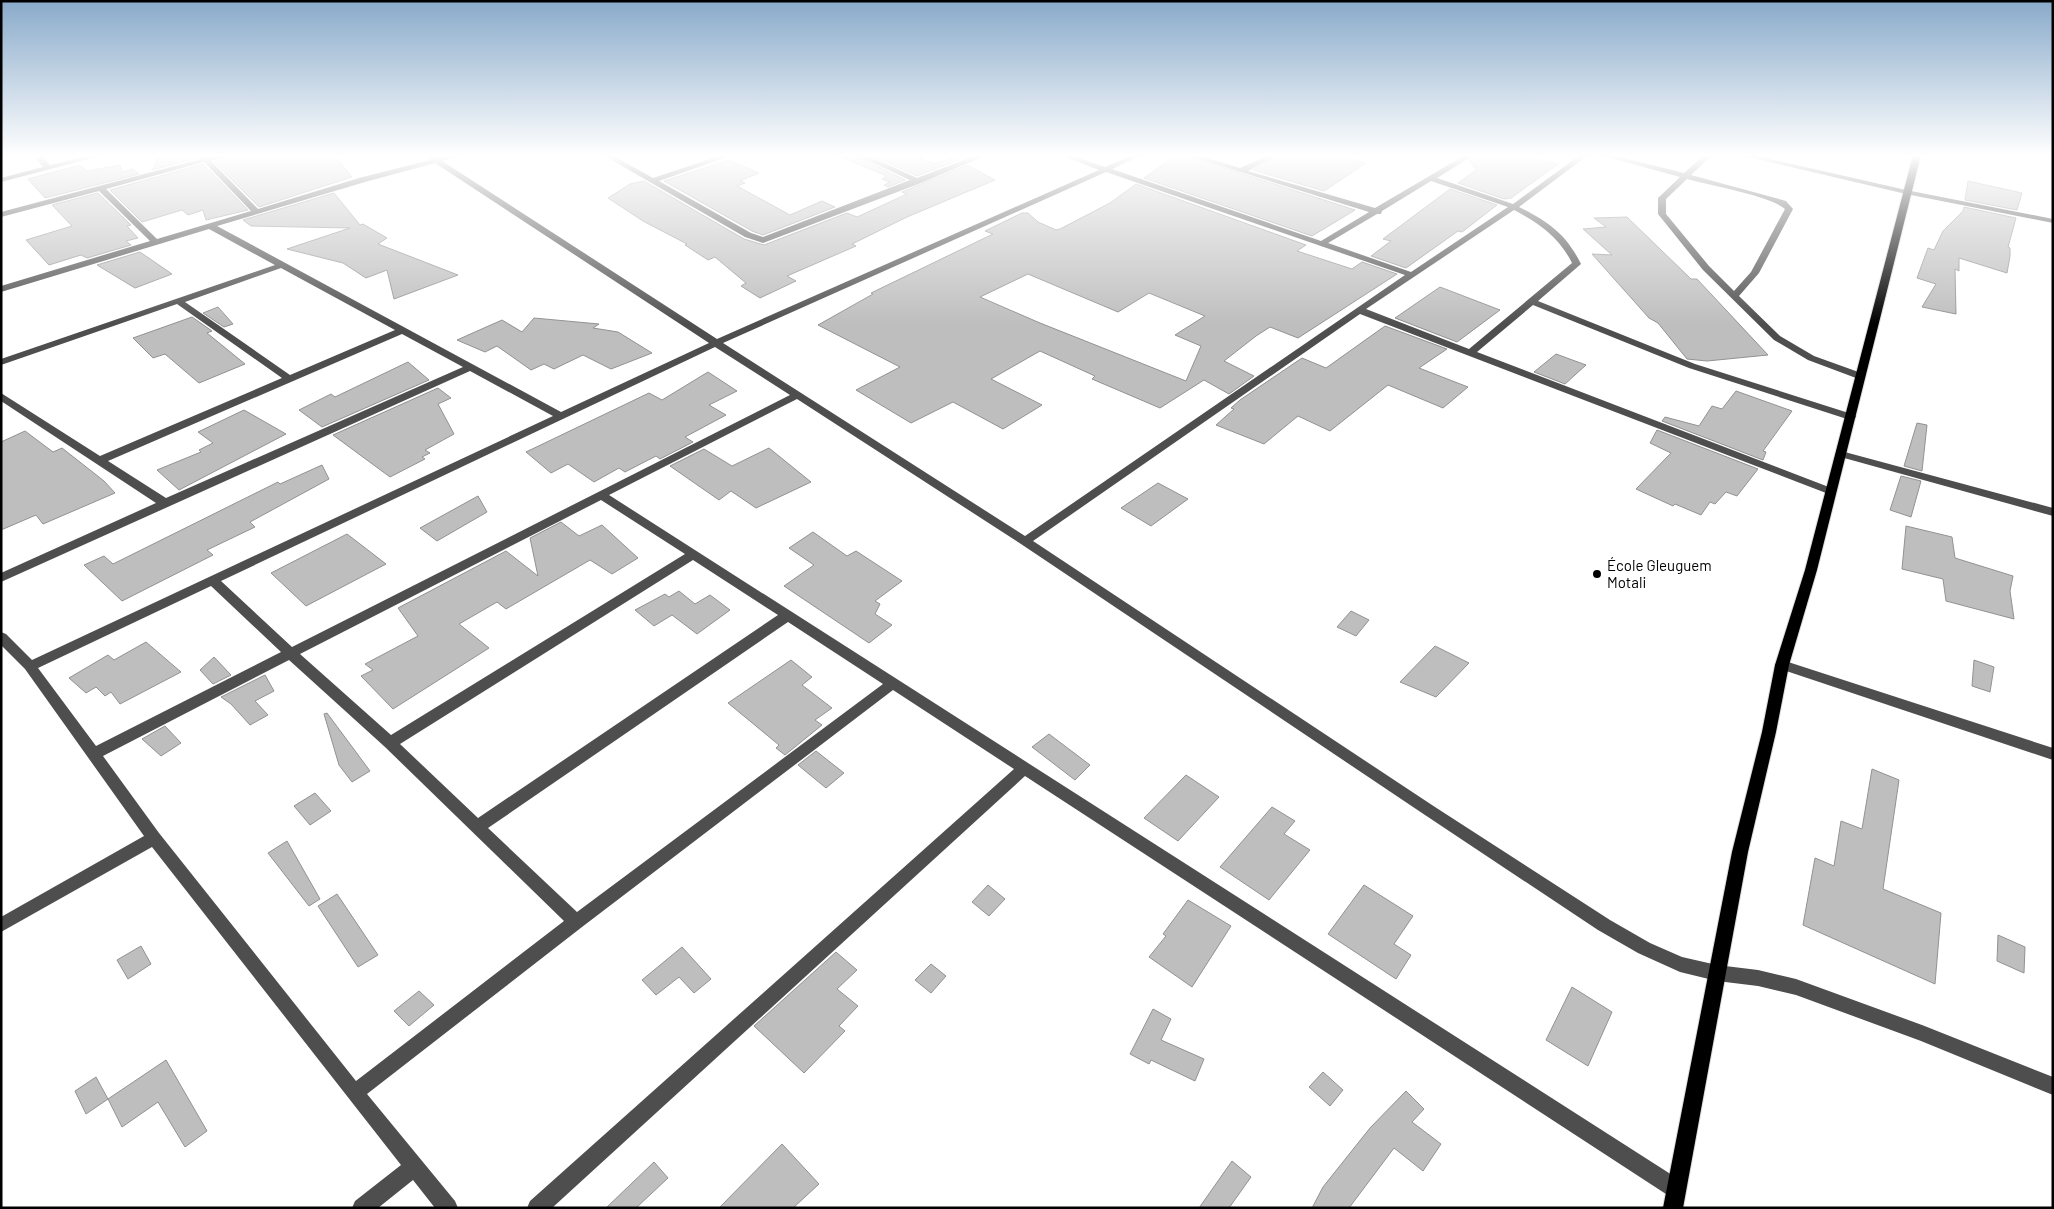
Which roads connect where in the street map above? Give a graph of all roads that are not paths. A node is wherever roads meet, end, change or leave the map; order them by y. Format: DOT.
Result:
graph roads {
  1 [pos="14,211"];
  2 [pos="124,211"];
  3 [pos="514,211"];
  4 [pos="706,211"];
  5 [pos="838,211"];
  6 [pos="1011,211"];
  7 [pos="1225,211"];
  8 [pos="1506,211"];
  9 [pos="1523,211"];
  10 [pos="1662,211"];
  11 [pos="1788,211"];
  12 [pos="1901,211"];
  13 [pos="2004,211"];
  14 [pos="258,212"];
  15 [pos="1378,212"];
  16 [pos="1,215"];
  17 [pos="2053,221"];
  18 [pos="210,226"];
  19 [pos="155,242"];
  20 [pos="1321,244"];
  21 [pos="282,265"];
  22 [pos="1412,275"];
  23 [pos="1,289"];
  24 [pos="1734,296"];
  25 [pos="178,301"];
  26 [pos="1532,302"];
  27 [pos="1359,310"];
  28 [pos="403,330"];
  29 [pos="716,343"];
  30 [pos="1470,353"];
  31 [pos="1,362"];
  32 [pos="471,367"];
  33 [pos="1860,376"];
  34 [pos="290,379"];
  35 [pos="797,395"];
  36 [pos="1,396"];
  37 [pos="561,416"];
  38 [pos="1851,417"];
  39 [pos="1841,454"];
  40 [pos="100,460"];
  41 [pos="1830,491"];
  42 [pos="601,495"];
  43 [pos="165,503"];
  44 [pos="2053,512"];
  45 [pos="1025,541"];
  46 [pos="694,554"];
  47 [pos="1,578"];
  48 [pos="212,580"];
  49 [pos="788,615"];
  50 [pos="1,637"];
  51 [pos="290,654"];
  52 [pos="1782,665"];
  53 [pos="30,666"];
  54 [pos="893,683"];
  55 [pos="390,743"];
  56 [pos="93,754"];
  57 [pos="2053,754"];
  58 [pos="1024,768"];
  59 [pos="477,827"];
  60 [pos="154,838"];
  61 [pos="576,922"];
  62 [pos="1,924"];
  63 [pos="1717,973"];
  64 [pos="2053,1086"];
  65 [pos="354,1093"];
  66 [pos="414,1167"];
  67 [pos="1676,1189"];
  68 [pos="362,1208"];
  69 [pos="448,1208"];
  70 [pos="537,1208"];
  71 [pos="1673,1208"];
  1 -- 16 [label="street"];
  2 -- 19 [label="street"];
  3 -- 29 [label="street"];
  4 -- 5 [label="street"];
  6 -- 29 [label="street"];
  7 -- 20 [label="street"];
  8 -- 22 [label="street"];
  9 -- 26 [label="street"];
  10 -- 24 [label="street"];
  11 -- 24 [label="street"];
  12 -- 33 [label="main road"];
  13 -- 17 [label="street"];
  14 -- 18 [label="street"];
  15 -- 20 [label="street"];
  18 -- 19 [label="street"];
  18 -- 21 [label="street"];
  19 -- 23 [label="street"];
  20 -- 22 [label="street"];
  21 -- 25 [label="street"];
  21 -- 28 [label="street"];
  22 -- 27 [label="street"];
  24 -- 33 [label="street"];
  25 -- 31 [label="street"];
  25 -- 34 [label="street"];
  26 -- 30 [label="street"];
  26 -- 38 [label="street"];
  27 -- 30 [label="street"];
  27 -- 45 [label="street"];
  28 -- 32 [label="street"];
  28 -- 34 [label="street"];
  29 -- 35 [label="street"];
  29 -- 37 [label="street"];
  30 -- 41 [label="street"];
  32 -- 37 [label="street"];
  32 -- 43 [label="street"];
  33 -- 38 [label="main road"];
  34 -- 40 [label="street"];
  35 -- 42 [label="street"];
  35 -- 45 [label="street"];
  36 -- 40 [label="street"];
  37 -- 48 [label="street"];
  38 -- 39 [label="main road"];
  39 -- 41 [label="main road"];
  39 -- 44 [label="street"];
  40 -- 43 [label="street"];
  41 -- 52 [label="main road"];
  42 -- 46 [label="street"];
  42 -- 51 [label="street"];
  43 -- 47 [label="street"];
  45 -- 63 [label="street"];
  46 -- 49 [label="street"];
  46 -- 55 [label="street"];
  48 -- 51 [label="street"];
  48 -- 53 [label="street"];
  49 -- 54 [label="street"];
  49 -- 59 [label="street"];
  50 -- 53 [label="street"];
  51 -- 55 [label="street"];
  51 -- 56 [label="street"];
  52 -- 57 [label="street"];
  52 -- 63 [label="main road"];
  53 -- 56 [label="street"];
  54 -- 58 [label="street"];
  54 -- 61 [label="street"];
  55 -- 59 [label="street"];
  56 -- 60 [label="street"];
  58 -- 67 [label="street"];
  58 -- 70 [label="street"];
  59 -- 61 [label="street"];
  60 -- 62 [label="street"];
  60 -- 65 [label="street"];
  61 -- 65 [label="street"];
  63 -- 64 [label="street"];
  63 -- 67 [label="main road"];
  65 -- 66 [label="street"];
  66 -- 68 [label="street"];
  66 -- 69 [label="street"];
  67 -- 71 [label="main road"];
}
